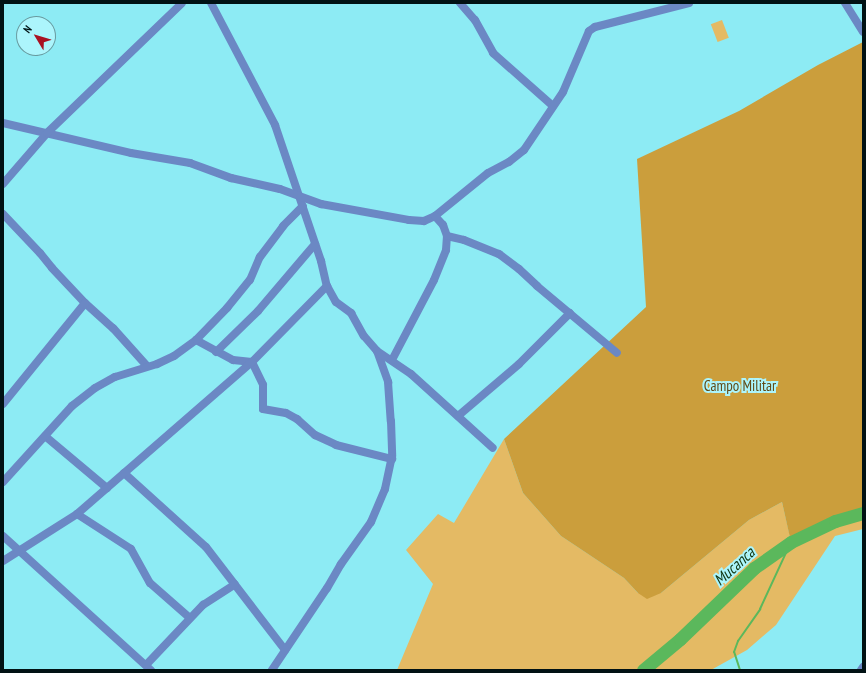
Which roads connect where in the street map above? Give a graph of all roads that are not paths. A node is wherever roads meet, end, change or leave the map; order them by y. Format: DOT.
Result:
graph roads {
  1 [pos="182,3"];
  2 [pos="210,3"];
  3 [pos="460,3"];
  4 [pos="689,3"];
  5 [pos="845,3"];
  6 [pos="863,32"];
  7 [pos="553,106"];
  8 [pos="3,123"];
  9 [pos="47,133"];
  10 [pos="3,184"];
  11 [pos="300,195"];
  12 [pos="303,206"];
  13 [pos="3,214"];
  14 [pos="435,216"];
  15 [pos="447,236"];
  16 [pos="316,244"];
  17 [pos="327,286"];
  18 [pos="85,303"];
  19 [pos="570,313"];
  20 [pos="196,340"];
  21 [pos="377,351"];
  22 [pos="216,352"];
  23 [pos="617,353"];
  24 [pos="392,360"];
  25 [pos="252,362"];
  26 [pos="147,366"];
  27 [pos="3,404"];
  28 [pos="458,416"];
  29 [pos="45,436"];
  30 [pos="493,448"];
  31 [pos="392,459"];
  32 [pos="124,473"];
  33 [pos="3,482"];
  34 [pos="107,488"];
  35 [pos="77,514"];
  36 [pos="3,536"];
  37 [pos="18,551"];
  38 [pos="3,561"];
  39 [pos="234,584"];
  40 [pos="190,618"];
  41 [pos="285,650"];
  42 [pos="863,667"];
  43 [pos="148,668"];
  44 [pos="272,670"];
  45 [pos="861,670"];
  1 -- 9 [label="street"];
  2 -- 11 [label="street"];
  3 -- 7 [label="street"];
  4 -- 7 [label="street"];
  5 -- 6 [label="street"];
  7 -- 14 [label="street"];
  8 -- 9 [label="street"];
  9 -- 10 [label="street"];
  9 -- 11 [label="street"];
  11 -- 12 [label="street"];
  11 -- 14 [label="street"];
  12 -- 16 [label="street"];
  12 -- 20 [label="street"];
  13 -- 18 [label="street"];
  14 -- 15 [label="street"];
  15 -- 19 [label="street"];
  15 -- 24 [label="street"];
  16 -- 17 [label="street"];
  16 -- 22 [label="street"];
  17 -- 21 [label="street"];
  17 -- 25 [label="street"];
  18 -- 26 [label="street"];
  18 -- 27 [label="street"];
  19 -- 23 [label="street"];
  19 -- 28 [label="street"];
  20 -- 22 [label="street"];
  20 -- 26 [label="street"];
  21 -- 24 [label="street"];
  21 -- 31 [label="street"];
  22 -- 25 [label="street"];
  24 -- 28 [label="street"];
  25 -- 31 [label="street"];
  25 -- 32 [label="street"];
  26 -- 29 [label="street"];
  28 -- 30 [label="street"];
  29 -- 33 [label="street"];
  29 -- 34 [label="street"];
  31 -- 41 [label="street"];
  32 -- 34 [label="street"];
  32 -- 39 [label="street"];
  34 -- 35 [label="street"];
  35 -- 37 [label="street"];
  35 -- 40 [label="street"];
  36 -- 37 [label="street"];
  37 -- 38 [label="street"];
  37 -- 43 [label="street"];
  39 -- 40 [label="street"];
  39 -- 41 [label="street"];
  40 -- 43 [label="street"];
  41 -- 44 [label="street"];
  42 -- 45 [label="street"];
}
